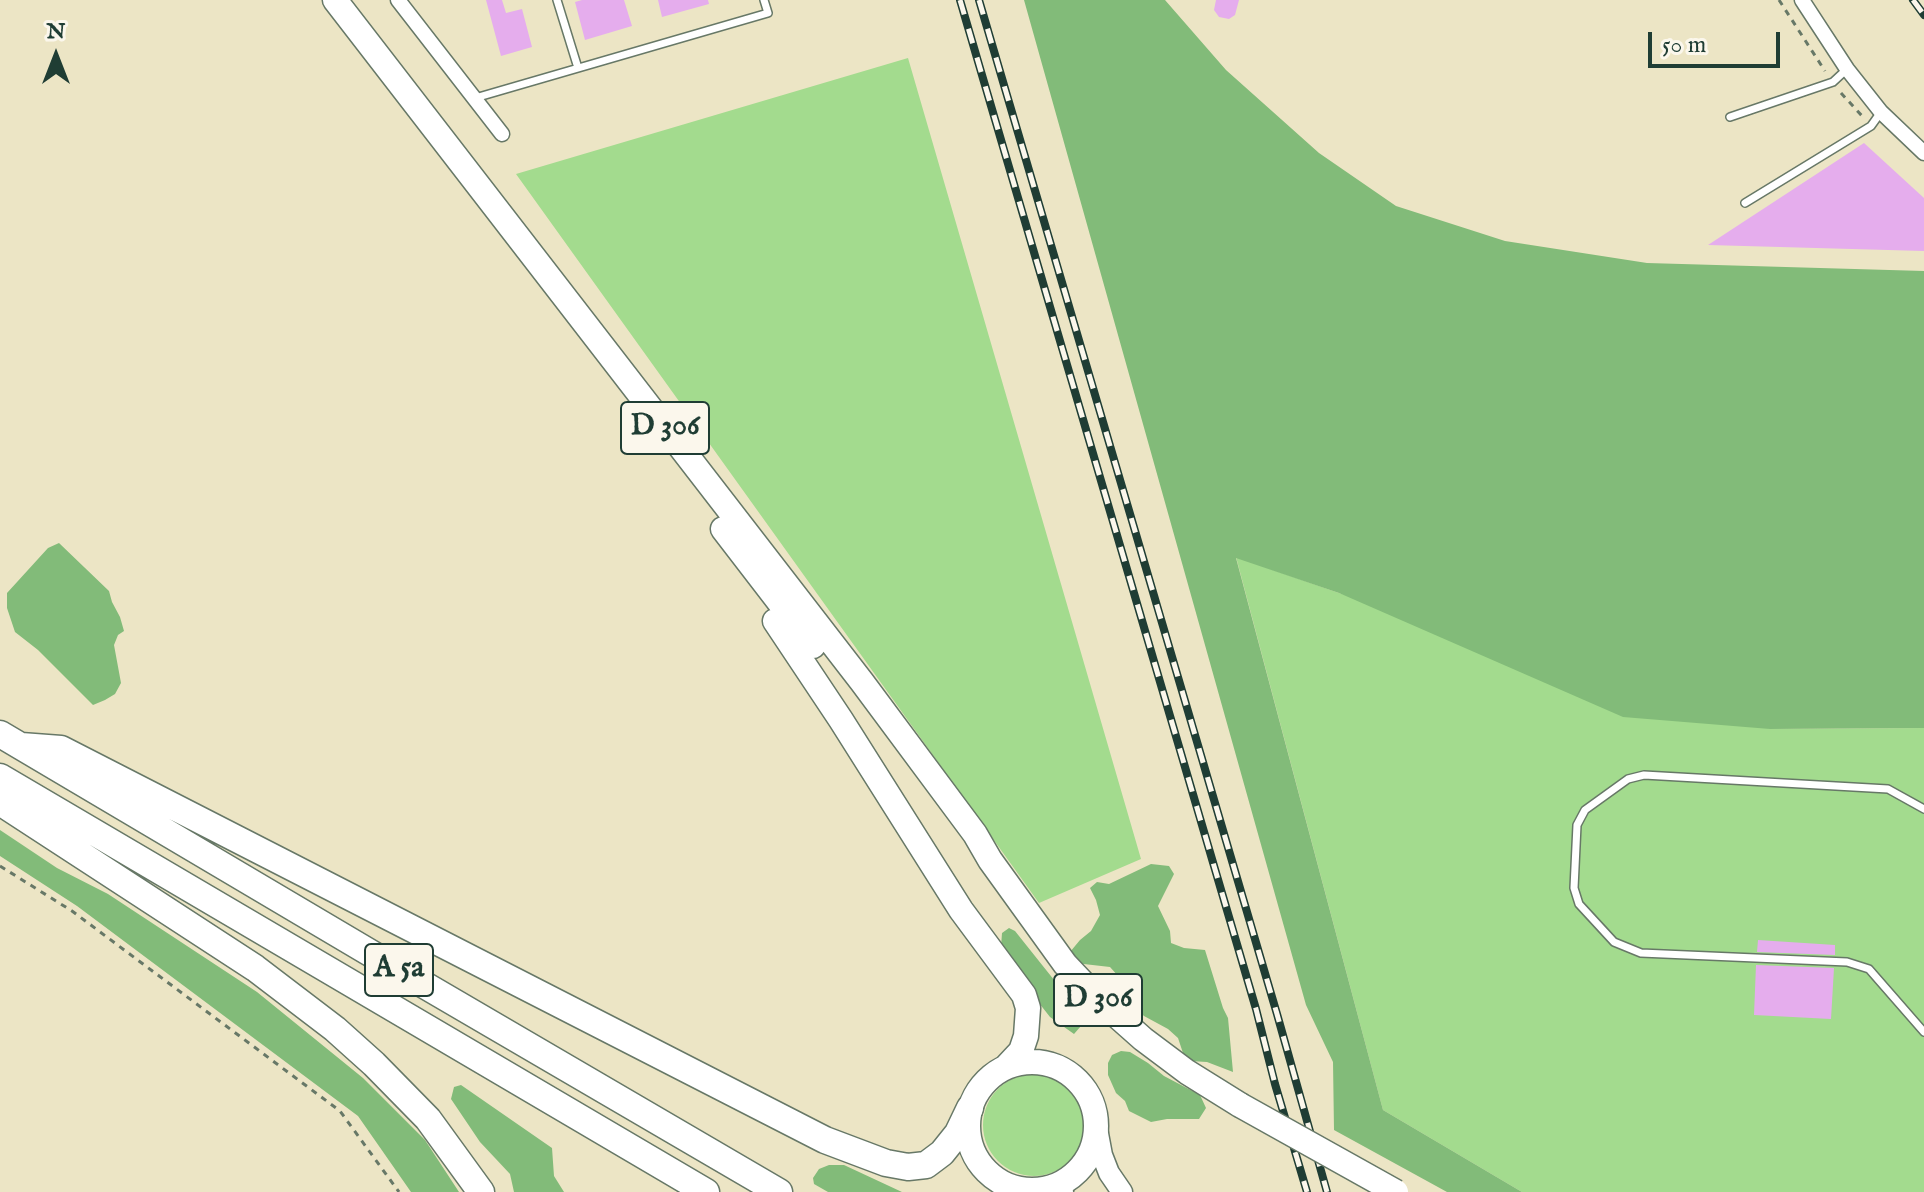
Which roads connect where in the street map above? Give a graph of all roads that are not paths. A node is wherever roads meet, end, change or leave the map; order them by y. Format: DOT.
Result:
graph roads {
  1 [pos="317,0"];
  2 [pos="335,0"];
  3 [pos="398,0"];
  4 [pos="557,0"];
  5 [pos="764,0"];
  6 [pos="1802,0"];
  7 [pos="578,68"];
  8 [pos="1847,69"];
  9 [pos="475,98"];
  10 [pos="1881,112"];
  11 [pos="1730,117"];
  12 [pos="502,134"];
  13 [pos="1924,153"];
  14 [pos="1745,203"];
  15 [pos="763,582"];
  16 [pos="10,740"];
  17 [pos="0,777"];
  18 [pos="0,802"];
  19 [pos="1924,809"];
  20 [pos="990,860"];
  21 [pos="1924,1032"];
  22 [pos="1006,1067"];
  23 [pos="970,1108"];
  24 [pos="1096,1123"];
  25 [pos="1055,1190"];
  26 [pos="481,1192"];
  27 [pos="706,1192"];
  28 [pos="779,1192"];
  29 [pos="1122,1192"];
  30 [pos="1396,1192"];
  1 -- 15 [label="main road, D 306"];
  2 -- 20 [label="main road, D 306"];
  3 -- 9 [label="street"];
  4 -- 7 [label="lane"];
  5 -- 7 [label="lane"];
  6 -- 8 [label="street"];
  7 -- 9 [label="lane"];
  8 -- 10 [label="street"];
  8 -- 11 [label="lane"];
  9 -- 12 [label="street"];
  10 -- 13 [label="street"];
  10 -- 14 [label="lane"];
  15 -- 20 [label="main road, D 306"];
  15 -- 22 [label="main road"];
  16 -- 23 [label="highway"];
  16 -- 28 [label="highway, A 5a"];
  17 -- 27 [label="highway, A 5a"];
  18 -- 26 [label="highway"];
  19 -- 21 [label="lane"];
  20 -- 30 [label="main road, D 306, bridge"];
  22 -- 23 [label="main road"];
  22 -- 24 [label="main road"];
  23 -- 25 [label="main road"];
  24 -- 25 [label="main road"];
  24 -- 29 [label="street"];
}
